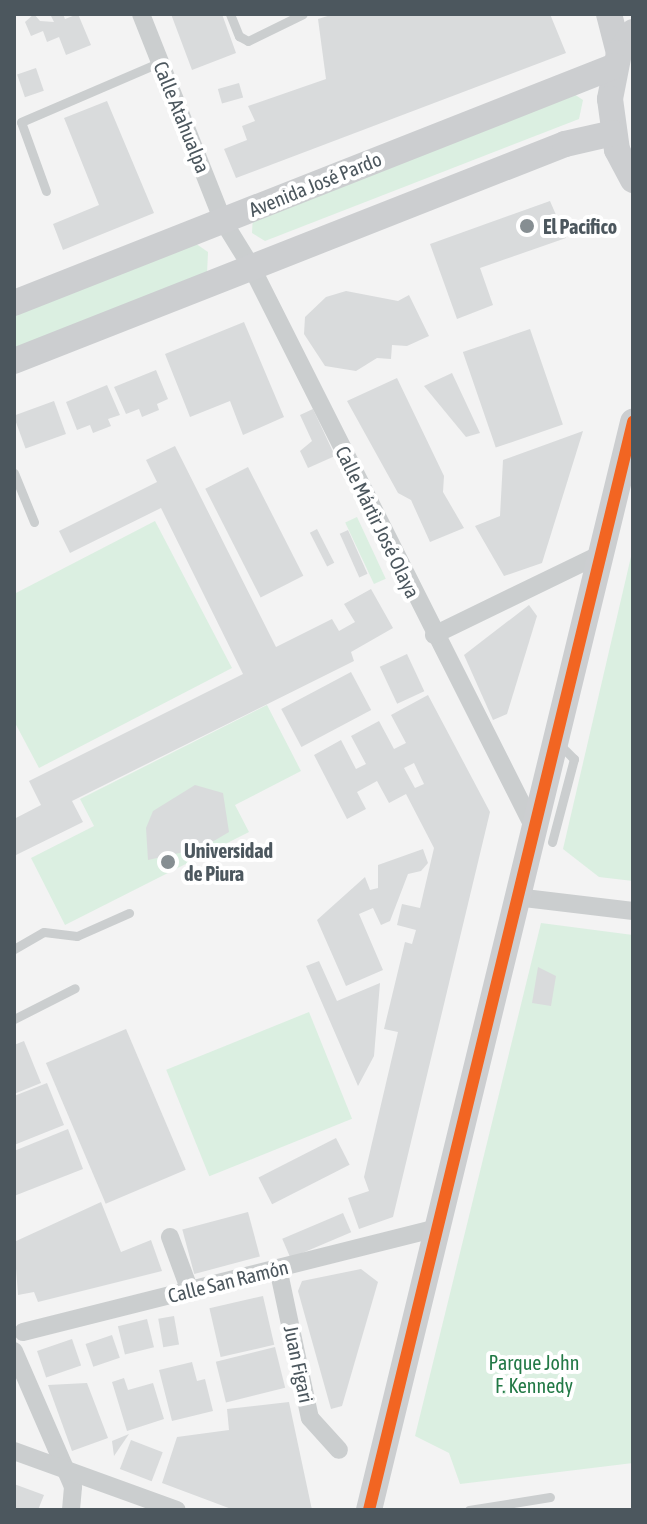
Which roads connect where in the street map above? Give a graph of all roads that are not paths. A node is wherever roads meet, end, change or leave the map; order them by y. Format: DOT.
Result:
graph roads {
  1 [pos="141,14"];
  2 [pos="230,14"];
  3 [pos="303,14"];
  4 [pos="609,14"];
  5 [pos="622,50"];
  6 [pos="160,62"];
  7 [pos="613,133"];
  8 [pos="633,180"];
  9 [pos="46,191"];
  10 [pos="223,221"];
  11 [pos="252,268"];
  12 [pos="14,303"];
  13 [pos="14,361"];
  14 [pos="633,422"];
  15 [pos="14,473"];
  16 [pos="34,522"];
  17 [pos="601,554"];
  18 [pos="434,635"];
  19 [pos="555,740"];
  20 [pos="532,824"];
  21 [pos="552,842"];
  22 [pos="516,897"];
  23 [pos="633,911"];
  24 [pos="129,913"];
  25 [pos="14,949"];
  26 [pos="75,988"];
  27 [pos="14,1019"];
  28 [pos="434,1229"];
  29 [pos="170,1237"];
  30 [pos="278,1268"];
  31 [pos="190,1291"];
  32 [pos="23,1332"];
  33 [pos="14,1351"];
  34 [pos="339,1450"];
  35 [pos="14,1451"];
  36 [pos="62,1471"];
  37 [pos="550,1497"];
  38 [pos="71,1510"];
  39 [pos="177,1510"];
  40 [pos="369,1510"];
  41 [pos="469,1510"];
  1 -- 6 [label="street, Calle Atahualpa"];
  2 -- 3 [label="lane"];
  4 -- 5 [label="main road"];
  5 -- 7 [label="main road"];
  5 -- 10 [label="main road, Avenida José Pardo"];
  6 -- 9 [label="lane"];
  6 -- 10 [label="street, Calle Atahualpa"];
  7 -- 8 [label="main road"];
  7 -- 11 [label="main road"];
  10 -- 11 [label="street, Calle Mártìr José Olaya"];
  10 -- 12 [label="main road, Avenida José Pardo"];
  11 -- 13 [label="main road"];
  11 -- 18 [label="street, Calle Mártìr José Olaya"];
  14 -- 17 [label="main road"];
  15 -- 16 [label="lane"];
  17 -- 18 [label="street"];
  17 -- 19 [label="main road"];
  18 -- 20 [label="street, Calle Mártìr José Olaya"];
  19 -- 20 [label="main road"];
  19 -- 21 [label="lane"];
  20 -- 22 [label="main road"];
  22 -- 23 [label="street"];
  22 -- 28 [label="main road"];
  24 -- 25 [label="lane"];
  26 -- 27 [label="lane"];
  28 -- 30 [label="street, Calle San Ramón"];
  28 -- 40 [label="main road"];
  29 -- 31 [label="street"];
  30 -- 31 [label="street, Calle San Ramón"];
  30 -- 34 [label="street, Juan Figari"];
  31 -- 32 [label="street, Calle San Ramón"];
  33 -- 36 [label="street"];
  35 -- 36 [label="street"];
  36 -- 38 [label="street"];
  36 -- 39 [label="street"];
  37 -- 41 [label="lane"];
}
